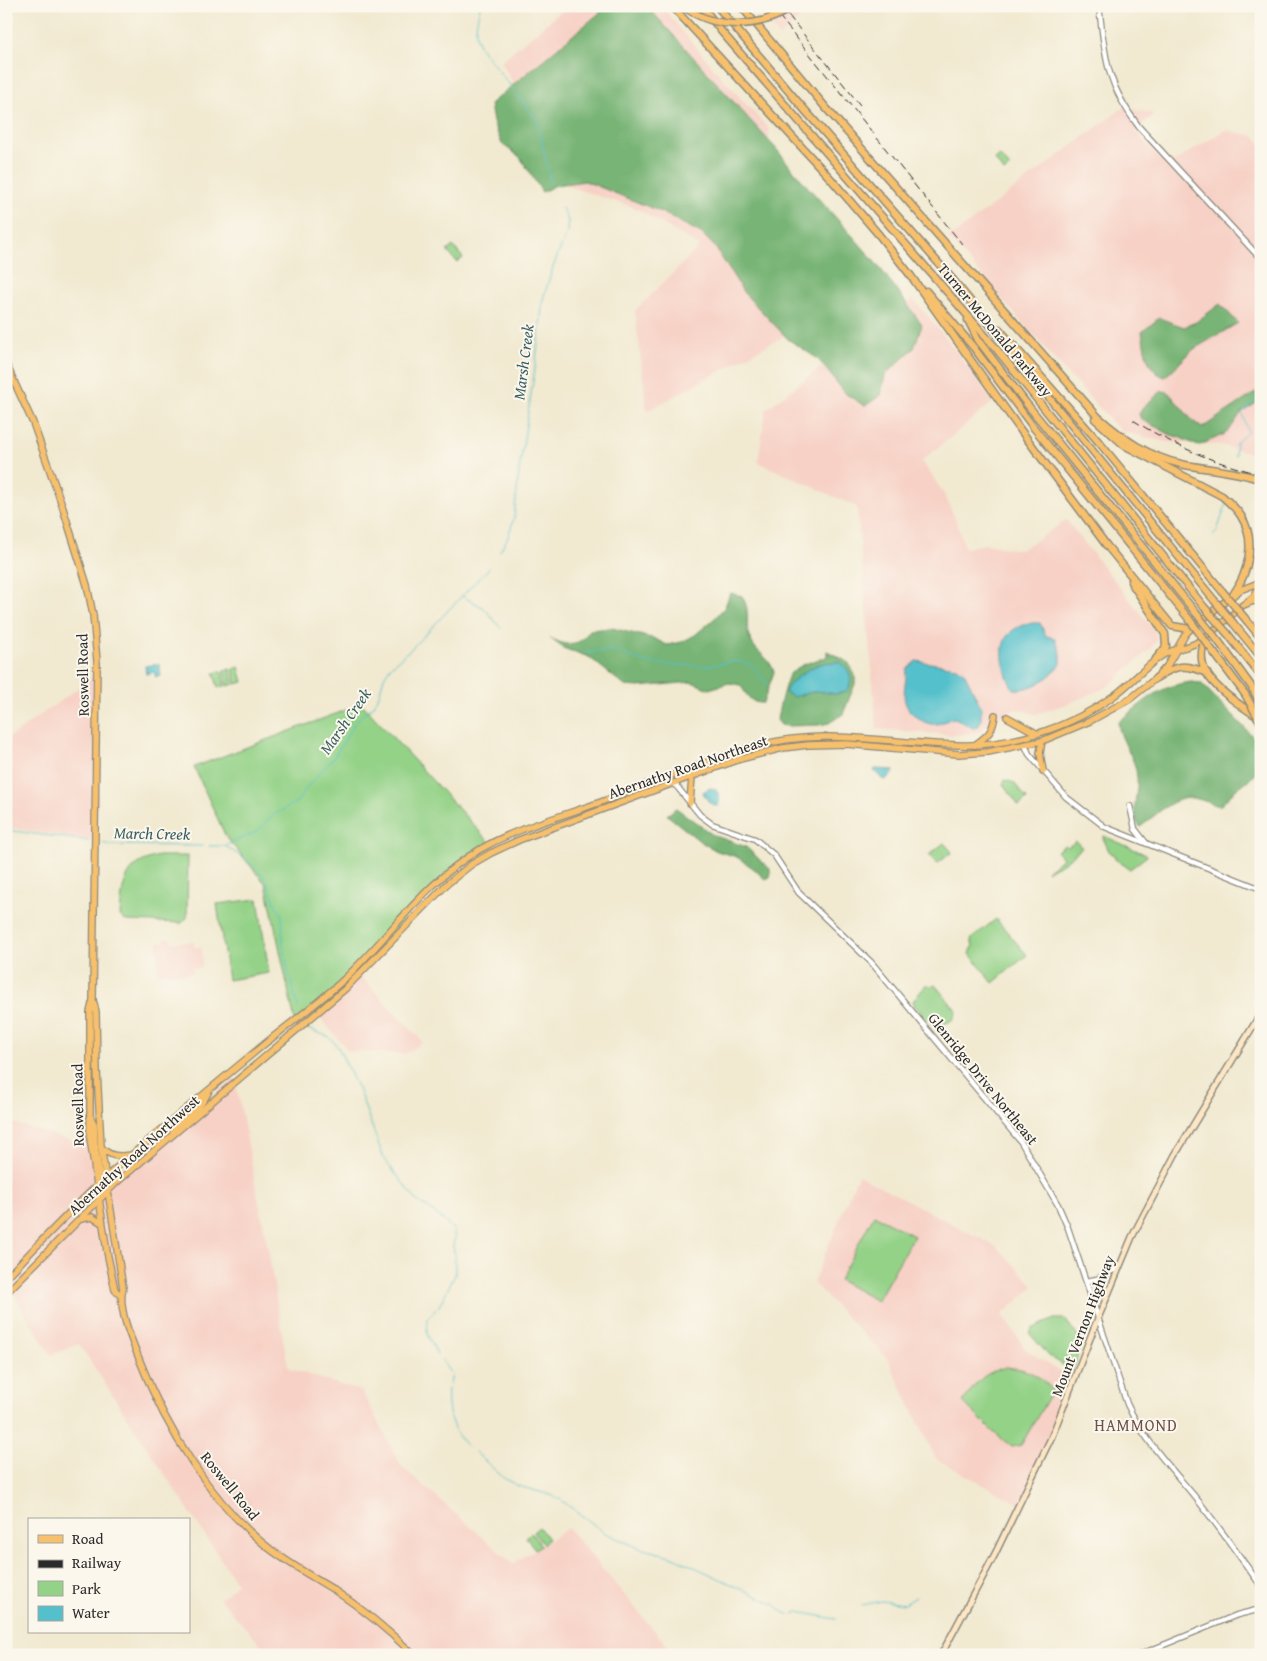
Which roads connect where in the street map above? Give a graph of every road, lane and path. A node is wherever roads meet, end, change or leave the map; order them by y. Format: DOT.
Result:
graph roads {
  1 [pos="672,6"];
  2 [pos="682,6"];
  3 [pos="702,6"];
  4 [pos="718,6"];
  5 [pos="741,6"];
  6 [pos="793,6"];
  7 [pos="1099,6"];
  8 [pos="1261,259"];
  9 [pos="911,276"];
  10 [pos="954,280"];
  11 [pos="964,310"];
  12 [pos="6,364"];
  13 [pos="1073,389"];
  14 [pos="1261,480"];
  15 [pos="1107,546"];
  16 [pos="1261,583"];
  17 [pos="1233,595"];
  18 [pos="1261,601"];
  19 [pos="1243,605"];
  20 [pos="1190,629"];
  21 [pos="1205,636"];
  22 [pos="1261,638"];
  23 [pos="1179,647"];
  24 [pos="1261,657"];
  25 [pos="1156,659"];
  26 [pos="1206,673"];
  27 [pos="1261,676"];
  28 [pos="1156,678"];
  29 [pos="1261,704"];
  30 [pos="995,715"];
  31 [pos="1008,717"];
  32 [pos="1261,719"];
  33 [pos="1261,723"];
  34 [pos="1036,733"];
  35 [pos="1042,741"];
  36 [pos="975,745"];
  37 [pos="1025,745"];
  38 [pos="1018,746"];
  39 [pos="1028,753"];
  40 [pos="1043,771"];
  41 [pos="692,777"];
  42 [pos="674,783"];
  43 [pos="690,803"];
  44 [pos="1130,806"];
  45 [pos="1148,845"];
  46 [pos="1261,889"];
  47 [pos="93,1000"];
  48 [pos="1261,1013"];
  49 [pos="255,1052"];
  50 [pos="260,1060"];
  51 [pos="209,1090"];
  52 [pos="171,1136"];
  53 [pos="101,1146"];
  54 [pos="133,1154"];
  55 [pos="106,1178"];
  56 [pos="99,1184"];
  57 [pos="108,1190"];
  58 [pos="104,1195"];
  59 [pos="98,1200"];
  60 [pos="78,1220"];
  61 [pos="102,1223"];
  62 [pos="1119,1267"];
  63 [pos="6,1278"];
  64 [pos="1086,1281"];
  65 [pos="6,1293"];
  66 [pos="120,1296"];
  67 [pos="1099,1316"];
  68 [pos="1261,1586"];
  69 [pos="1261,1608"];
  70 [pos="414,1655"];
  71 [pos="941,1655"];
  72 [pos="1139,1655"];
  1 -- 9 [label="highway"];
  2 -- 6 [label="highway, bridge"];
  3 -- 11 [label="highway, Turner McDonald Parkway"];
  4 -- 10 [label="highway, Turner McDonald Parkway"];
  5 -- 13 [label="highway"];
  7 -- 8 [label="street"];
  9 -- 15 [label="highway"];
  9 -- 33 [label="highway, bridge"];
  10 -- 22 [label="highway, bridge"];
  10 -- 24 [label="highway, Turner McDonald Parkway, bridge"];
  11 -- 27 [label="highway, Turner McDonald Parkway, bridge"];
  11 -- 29 [label="highway, bridge"];
  12 -- 47 [label="main road, Roswell Road"];
  13 -- 14 [label="highway"];
  13 -- 17 [label="highway"];
  15 -- 20 [label="highway"];
  15 -- 25 [label="highway"];
  16 -- 17 [label="main road, Abernathy Road Northeast"];
  16 -- 19 [label="main road, Abernathy Road Northeast"];
  17 -- 20 [label="main road, Abernathy Road Northeast"];
  18 -- 19 [label="highway"];
  19 -- 21 [label="main road, Abernathy Road Northeast"];
  20 -- 23 [label="main road, Abernathy Road Northeast"];
  21 -- 23 [label="main road, Abernathy Road Northeast"];
  21 -- 26 [label="highway"];
  23 -- 25 [label="main road, Abernathy Road Northeast"];
  23 -- 28 [label="main road, Abernathy Road Northeast"];
  25 -- 34 [label="main road, Abernathy Road Northeast"];
  26 -- 28 [label="highway"];
  26 -- 32 [label="highway"];
  28 -- 35 [label="main road, Abernathy Road Northeast"];
  30 -- 36 [label="main road"];
  31 -- 34 [label="main road"];
  34 -- 36 [label="main road, Abernathy Road Northeast"];
  35 -- 37 [label="main road, Abernathy Road Northeast"];
  35 -- 40 [label="main road"];
  36 -- 49 [label="main road, Abernathy Road Northeast"];
  37 -- 38 [label="main road, Abernathy Road Northeast"];
  37 -- 39 [label="street"];
  38 -- 39 [label="street"];
  38 -- 41 [label="main road, Abernathy Road Northeast"];
  39 -- 40 [label="street"];
  40 -- 45 [label="street"];
  41 -- 42 [label="main road, Abernathy Road Northeast"];
  41 -- 43 [label="main road"];
  42 -- 43 [label="street, Glenridge Drive Northeast"];
  42 -- 50 [label="main road, Abernathy Road Northeast"];
  43 -- 64 [label="street, Glenridge Drive Northeast"];
  44 -- 45 [label="street"];
  45 -- 46 [label="street"];
  47 -- 53 [label="main road, Roswell Road"];
  47 -- 56 [label="main road, Roswell Road"];
  48 -- 62 [label="main road, Mount Vernon Highway"];
  49 -- 51 [label="main road, Abernathy Road Northwest"];
  50 -- 52 [label="main road, Abernathy Road Northwest"];
  51 -- 52 [label="main road"];
  51 -- 54 [label="main road, Abernathy Road Northwest"];
  52 -- 57 [label="main road, Abernathy Road Northwest"];
  53 -- 54 [label="main road"];
  53 -- 55 [label="main road, Roswell Road"];
  54 -- 55 [label="main road, Abernathy Road Northwest"];
  55 -- 56 [label="main road, Abernathy Road Northwest"];
  55 -- 57 [label="main road, Roswell Road"];
  56 -- 58 [label="main road"];
  56 -- 59 [label="main road, Roswell Road"];
  56 -- 63 [label="main road, Abernathy Road Northwest"];
  57 -- 58 [label="main road, Abernathy Road Northwest"];
  57 -- 66 [label="main road, Roswell Road"];
  58 -- 59 [label="main road, Abernathy Road Northwest"];
  59 -- 60 [label="main road, Abernathy Road Northwest"];
  59 -- 61 [label="main road, Roswell Road"];
  60 -- 61 [label="main road"];
  60 -- 65 [label="main road, Abernathy Road Northwest"];
  61 -- 66 [label="main road, Roswell Road"];
  62 -- 64 [label="street"];
  62 -- 67 [label="main road, Mount Vernon Highway"];
  64 -- 67 [label="street, Glenridge Drive Northeast"];
  66 -- 70 [label="main road, Roswell Road"];
  67 -- 68 [label="street, Glenridge Drive Northeast"];
  67 -- 71 [label="main road, Mount Vernon Highway"];
  69 -- 72 [label="street"];
}
